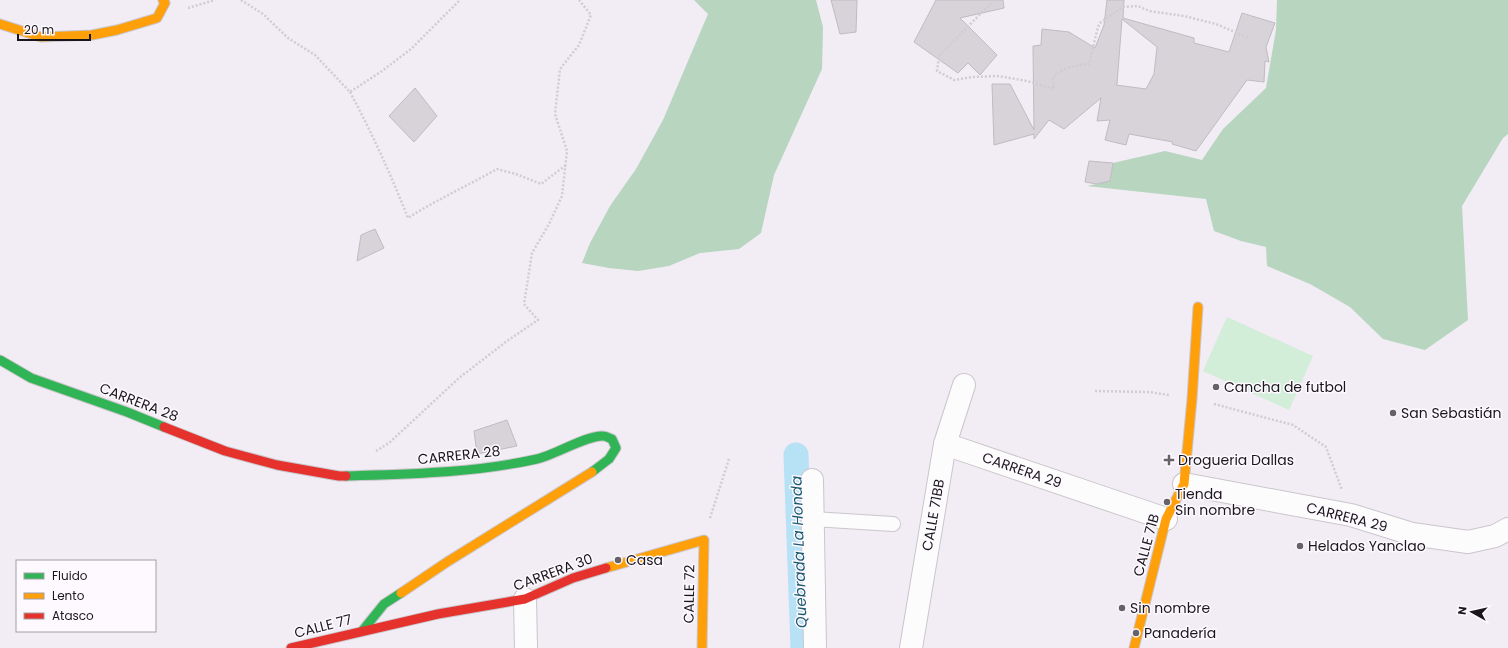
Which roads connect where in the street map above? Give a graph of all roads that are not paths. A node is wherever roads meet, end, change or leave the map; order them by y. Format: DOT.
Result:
graph roads {
  1 [pos="164,0"];
  2 [pos="0,24"];
  3 [pos="1198,307"];
  4 [pos="0,360"];
  5 [pos="964,385"];
  6 [pos="945,444"];
  7 [pos="812,480"];
  8 [pos="1184,484"];
  9 [pos="813,519"];
  10 [pos="1166,519"];
  11 [pos="894,524"];
  12 [pos="1508,529"];
  13 [pos="704,540"];
  14 [pos="525,599"];
  15 [pos="363,630"];
  16 [pos="363,642"];
  17 [pos="291,648"];
  18 [pos="526,648"];
  19 [pos="702,648"];
  20 [pos="815,648"];
  21 [pos="910,648"];
  22 [pos="1134,648"];
  1 -- 2 [label="street"];
  3 -- 8 [label="street, CALLE 71B"];
  4 -- 15 [label="street, CARRERA 28"];
  5 -- 6 [label="street, CALLE 71BB"];
  6 -- 10 [label="street, CARRERA 29"];
  6 -- 21 [label="street, CALLE 71BB"];
  7 -- 9 [label="street"];
  8 -- 10 [label="street, CALLE 71B"];
  8 -- 12 [label="street, CARRERA 29"];
  9 -- 11 [label="lane"];
  9 -- 20 [label="street"];
  10 -- 22 [label="street, CALLE 71B"];
  13 -- 14 [label="street, CARRERA 30"];
  13 -- 19 [label="street, CALLE 72"];
  14 -- 15 [label="street, CARRERA 30"];
  14 -- 18 [label="street"];
  15 -- 16 [label="street"];
  15 -- 17 [label="street, CALLE 77"];
}
